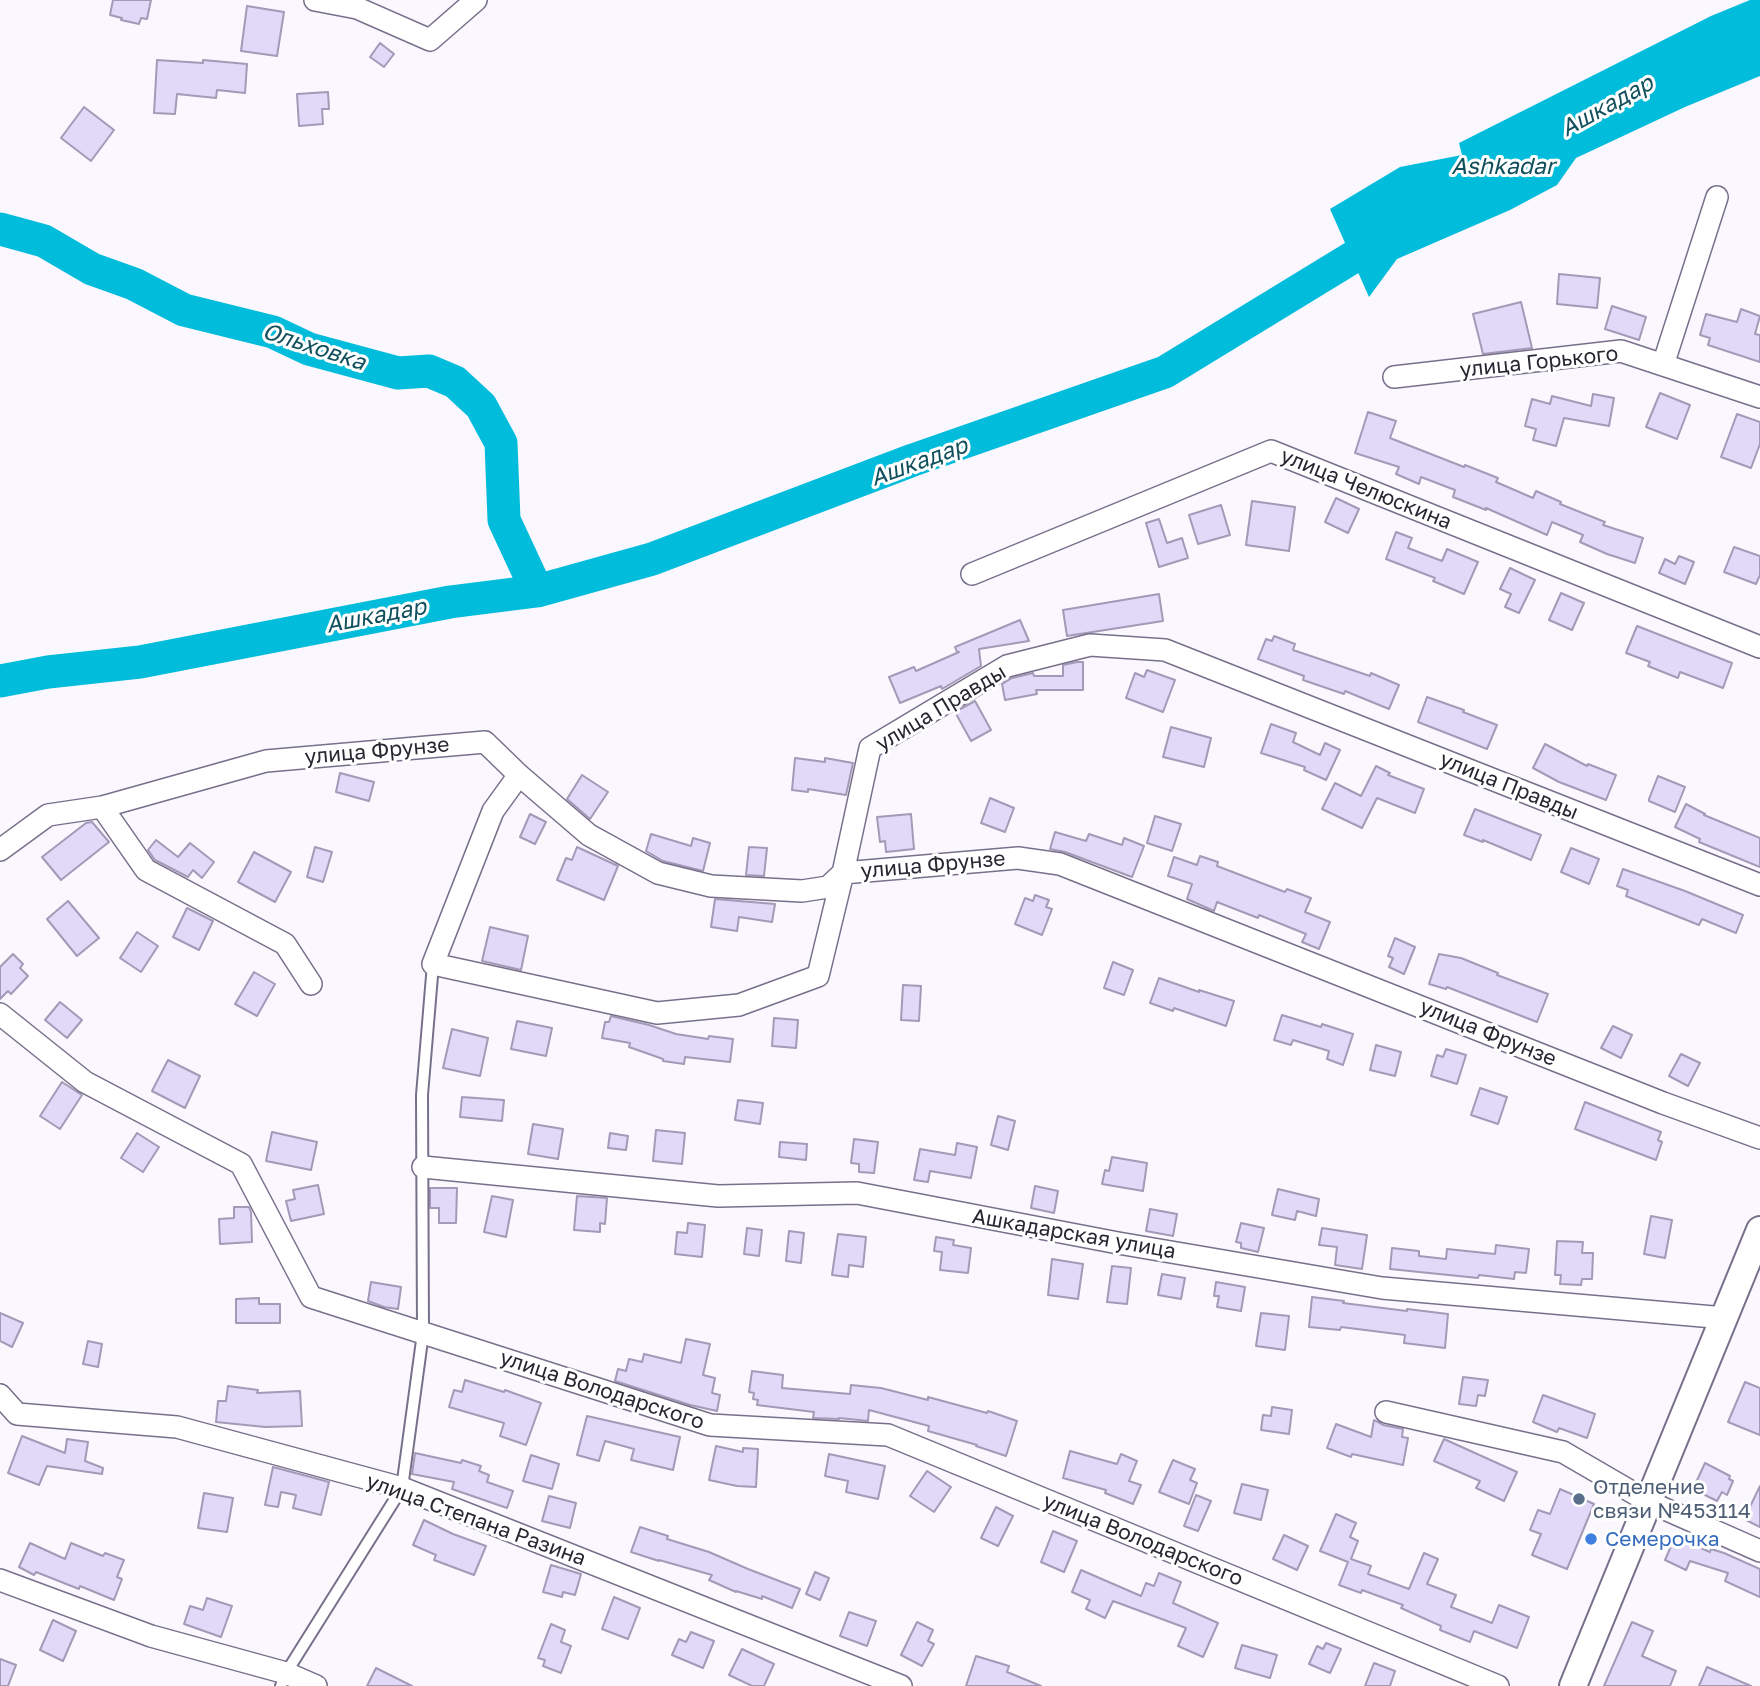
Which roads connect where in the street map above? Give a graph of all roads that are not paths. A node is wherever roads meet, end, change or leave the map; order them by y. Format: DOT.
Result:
graph roads {
  1 [pos="315,0"];
  2 [pos="476,0"];
  3 [pos="1717,197"];
  4 [pos="1663,365"];
  5 [pos="1394,377"];
  6 [pos="1760,397"];
  7 [pos="972,574"];
  8 [pos="1760,647"];
  9 [pos="519,775"];
  10 [pos="102,807"];
  11 [pos="0,850"];
  12 [pos="843,873"];
  13 [pos="1760,885"];
  14 [pos="433,964"];
  15 [pos="311,984"];
  16 [pos="0,1014"];
  17 [pos="1760,1138"];
  18 [pos="423,1167"];
  19 [pos="1760,1230"];
  20 [pos="1725,1318"];
  21 [pos="424,1333"];
  22 [pos="0,1395"];
  23 [pos="1385,1412"];
  24 [pos="402,1488"];
  25 [pos="1649,1502"];
  26 [pos="1760,1551"];
  27 [pos="0,1580"];
  28 [pos="284,1680"];
  29 [pos="316,1686"];
  30 [pos="901,1686"];
  31 [pos="1498,1686"];
  32 [pos="1573,1686"];
  1 -- 2 [label="street"];
  3 -- 4 [label="street"];
  4 -- 5 [label="street, улица Горького"];
  4 -- 6 [label="street, улица Горького"];
  7 -- 8 [label="street, улица Челюскина"];
  9 -- 10 [label="street, улица Фрунзе"];
  9 -- 12 [label="street, улица Фрунзе"];
  9 -- 14 [label="street"];
  10 -- 11 [label="street, улица Фрунзе"];
  10 -- 15 [label="street"];
  12 -- 13 [label="street, улица Правды"];
  12 -- 14 [label="street, улица Правды"];
  12 -- 17 [label="street, улица Фрунзе"];
  14 -- 18 [label="lane"];
  16 -- 21 [label="street, улица Володарского"];
  18 -- 20 [label="street, Ашкадарская улица"];
  18 -- 21 [label="lane"];
  19 -- 20 [label="street"];
  20 -- 25 [label="street"];
  21 -- 24 [label="lane"];
  21 -- 31 [label="street, улица Володарского"];
  22 -- 24 [label="street, улица Степана Разина"];
  23 -- 25 [label="street"];
  24 -- 28 [label="lane"];
  24 -- 30 [label="street, улица Степана Разина"];
  25 -- 26 [label="street"];
  25 -- 32 [label="street"];
  27 -- 28 [label="street"];
  28 -- 29 [label="street"];
}
